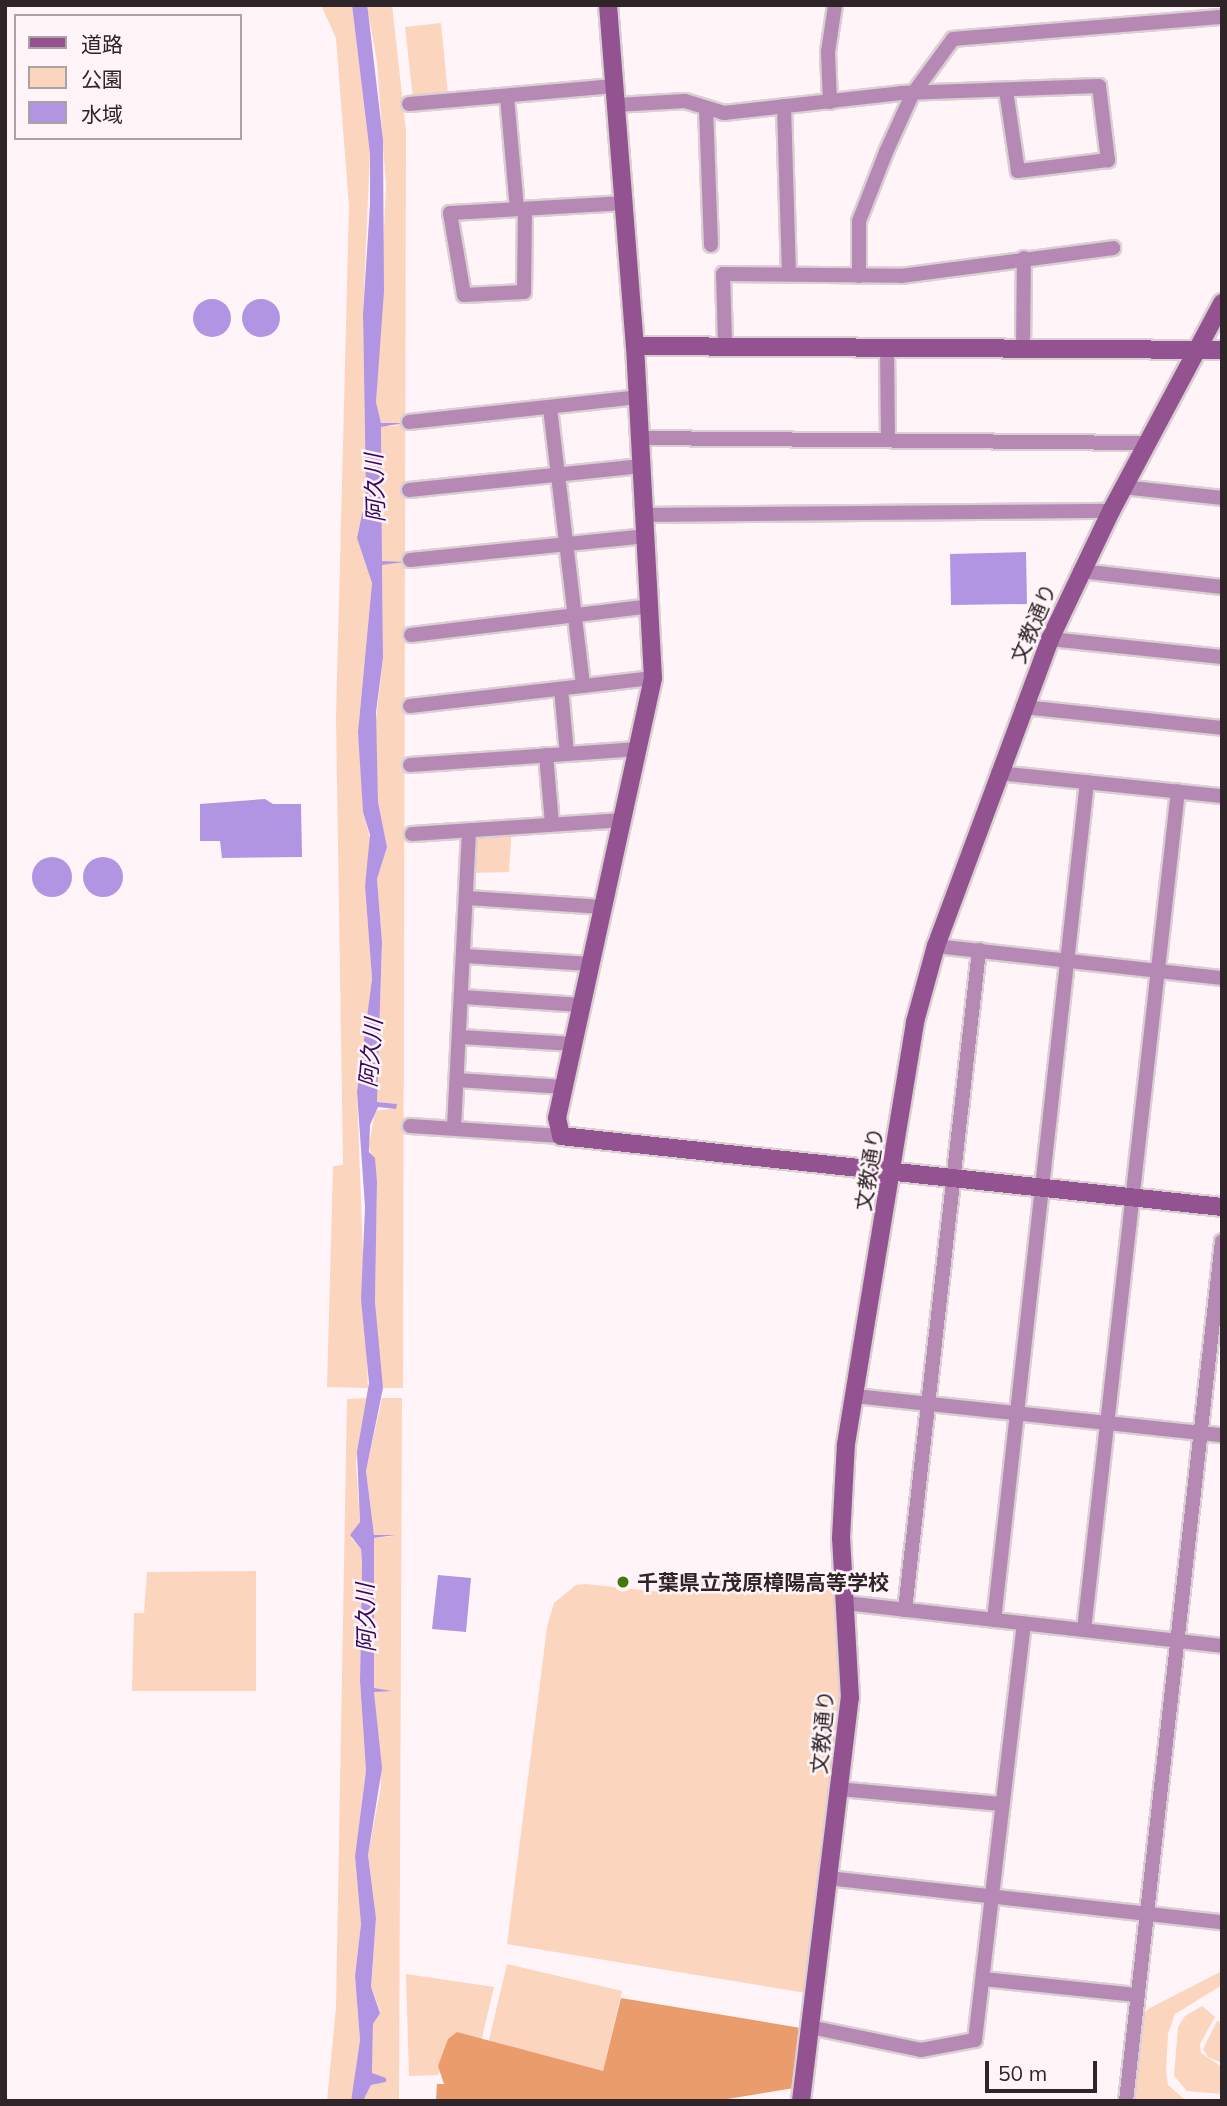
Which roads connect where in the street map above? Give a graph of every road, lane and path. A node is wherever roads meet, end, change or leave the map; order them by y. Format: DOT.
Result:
graph roads {
  1 [pos="608,5"];
  2 [pos="835,5"];
  3 [pos="1222,17"];
  4 [pos="614,86"];
  5 [pos="1006,92"];
  6 [pos="912,95"];
  7 [pos="507,97"];
  8 [pos="830,102"];
  9 [pos="409,104"];
  10 [pos="616,105"];
  11 [pos="784,106"];
  12 [pos="706,108"];
  13 [pos="622,202"];
  14 [pos="521,209"];
  15 [pos="711,245"];
  16 [pos="1113,248"];
  17 [pos="1024,258"];
  18 [pos="789,273"];
  19 [pos="859,276"];
  20 [pos="1222,303"];
  21 [pos="725,344"];
  22 [pos="635,346"];
  23 [pos="887,346"];
  24 [pos="1023,347"];
  25 [pos="1195,349"];
  26 [pos="1222,349"];
  27 [pos="638,397"];
  28 [pos="550,408"];
  29 [pos="409,422"];
  30 [pos="640,438"];
  31 [pos="888,438"];
  32 [pos="1146,443"];
  33 [pos="642,466"];
  34 [pos="559,476"];
  35 [pos="1123,487"];
  36 [pos="409,491"];
  37 [pos="1222,498"];
  38 [pos="1111,511"];
  39 [pos="645,515"];
  40 [pos="647,536"];
  41 [pos="567,545"];
  42 [pos="410,560"];
  43 [pos="1080,571"];
  44 [pos="1222,587"];
  45 [pos="651,606"];
  46 [pos="575,615"];
  47 [pos="411,635"];
  48 [pos="1050,639"];
  49 [pos="1222,657"];
  50 [pos="653,678"];
  51 [pos="583,686"];
  52 [pos="561,689"];
  53 [pos="410,706"];
  54 [pos="1023,707"];
  55 [pos="1222,727"];
  56 [pos="638,749"];
  57 [pos="567,754"];
  58 [pos="547,755"];
  59 [pos="410,765"];
  60 [pos="998,773"];
  61 [pos="1087,782"];
  62 [pos="1178,791"];
  63 [pos="1222,796"];
  64 [pos="621,820"];
  65 [pos="552,824"];
  66 [pos="469,830"];
  67 [pos="412,834"];
  68 [pos="468,898"];
  69 [pos="603,907"];
  70 [pos="936,946"];
  71 [pos="979,950"];
  72 [pos="466,956"];
  73 [pos="1068,961"];
  74 [pos="590,964"];
  75 [pos="1157,970"];
  76 [pos="1222,978"];
  77 [pos="463,997"];
  78 [pos="581,1005"];
  79 [pos="461,1037"];
  80 [pos="573,1044"];
  81 [pos="457,1080"];
  82 [pos="564,1087"];
  83 [pos="410,1126"];
  84 [pos="454,1128"];
  85 [pos="561,1136"];
  86 [pos="891,1169"];
  87 [pos="954,1176"];
  88 [pos="1043,1186"];
  89 [pos="1133,1197"];
  90 [pos="1222,1207"];
  91 [pos="1222,1241"];
  92 [pos="855,1396"];
  93 [pos="928,1401"];
  94 [pos="1018,1412"];
  95 [pos="1107,1421"];
  96 [pos="1199,1432"];
  97 [pos="1222,1435"];
  98 [pos="846,1604"];
  99 [pos="905,1610"];
  100 [pos="994,1620"];
  101 [pos="1024,1624"];
  102 [pos="1084,1630"];
  103 [pos="1176,1641"];
  104 [pos="1222,1646"];
  105 [pos="839,1789"];
  106 [pos="1002,1804"];
  107 [pos="828,1878"];
  108 [pos="993,1894"];
  109 [pos="1145,1912"];
  110 [pos="1222,1922"];
  111 [pos="984,1979"];
  112 [pos="1136,1995"];
  113 [pos="810,2028"];
  114 [pos="801,2101"];
  115 [pos="1126,2101"];
  1 -- 4 [label="street"];
  2 -- 8 [label="street"];
  3 -- 6 [label="street"];
  4 -- 7 [label="street"];
  4 -- 10 [label="street"];
  5 -- 5 [label="street"];
  5 -- 6 [label="street"];
  6 -- 8 [label="street"];
  6 -- 19 [label="street"];
  7 -- 9 [label="street"];
  7 -- 14 [label="street"];
  8 -- 11 [label="street"];
  10 -- 12 [label="street"];
  10 -- 13 [label="street"];
  11 -- 12 [label="street"];
  11 -- 18 [label="street"];
  12 -- 15 [label="street"];
  13 -- 14 [label="street"];
  13 -- 22 [label="street"];
  14 -- 14 [label="street"];
  16 -- 17 [label="street"];
  17 -- 19 [label="street"];
  17 -- 24 [label="street"];
  18 -- 19 [label="street"];
  18 -- 21 [label="street"];
  20 -- 25 [label="street, 文教通り"];
  21 -- 22 [label="street"];
  21 -- 23 [label="street"];
  22 -- 27 [label="street"];
  23 -- 24 [label="street"];
  23 -- 31 [label="street"];
  24 -- 25 [label="street"];
  25 -- 26 [label="street"];
  25 -- 32 [label="street, 文教通り"];
  27 -- 28 [label="street"];
  27 -- 30 [label="street"];
  28 -- 29 [label="street"];
  28 -- 34 [label="street"];
  30 -- 31 [label="street"];
  30 -- 33 [label="street"];
  31 -- 32 [label="street"];
  32 -- 35 [label="street, 文教通り"];
  33 -- 34 [label="street"];
  33 -- 39 [label="street"];
  34 -- 36 [label="street"];
  34 -- 41 [label="street"];
  35 -- 37 [label="street"];
  35 -- 38 [label="street, 文教通り"];
  38 -- 39 [label="street"];
  38 -- 43 [label="street, 文教通り"];
  39 -- 40 [label="street"];
  40 -- 41 [label="street"];
  40 -- 45 [label="street"];
  41 -- 42 [label="street"];
  41 -- 46 [label="street"];
  43 -- 44 [label="street"];
  43 -- 48 [label="street, 文教通り"];
  45 -- 46 [label="street"];
  45 -- 50 [label="street"];
  46 -- 47 [label="street"];
  46 -- 51 [label="street"];
  48 -- 49 [label="street"];
  48 -- 54 [label="street, 文教通り"];
  50 -- 51 [label="street"];
  50 -- 56 [label="street"];
  51 -- 52 [label="street"];
  52 -- 53 [label="street"];
  52 -- 57 [label="street"];
  54 -- 55 [label="street"];
  54 -- 60 [label="street, 文教通り"];
  56 -- 57 [label="street"];
  56 -- 64 [label="street"];
  57 -- 58 [label="street"];
  58 -- 59 [label="street"];
  58 -- 65 [label="street"];
  60 -- 61 [label="street"];
  60 -- 70 [label="street, 文教通り"];
  61 -- 62 [label="street"];
  61 -- 73 [label="street"];
  62 -- 63 [label="street"];
  62 -- 75 [label="street"];
  64 -- 65 [label="street"];
  64 -- 69 [label="street"];
  65 -- 66 [label="street"];
  66 -- 67 [label="street"];
  66 -- 68 [label="street"];
  68 -- 69 [label="street"];
  68 -- 72 [label="street"];
  69 -- 74 [label="street"];
  70 -- 71 [label="street"];
  70 -- 86 [label="street, 文教通り"];
  71 -- 73 [label="street"];
  71 -- 87 [label="street"];
  72 -- 74 [label="street"];
  72 -- 77 [label="street"];
  73 -- 75 [label="street"];
  73 -- 88 [label="street"];
  74 -- 78 [label="street"];
  75 -- 76 [label="street"];
  75 -- 89 [label="street"];
  77 -- 78 [label="street"];
  77 -- 79 [label="street"];
  78 -- 80 [label="street"];
  79 -- 80 [label="street"];
  79 -- 81 [label="street"];
  80 -- 82 [label="street"];
  81 -- 82 [label="street"];
  81 -- 84 [label="street"];
  82 -- 85 [label="street"];
  83 -- 84 [label="street"];
  84 -- 85 [label="street"];
  85 -- 86 [label="street"];
  86 -- 87 [label="street"];
  86 -- 92 [label="street, 文教通り"];
  87 -- 88 [label="street"];
  87 -- 93 [label="street"];
  88 -- 89 [label="street"];
  88 -- 94 [label="street"];
  89 -- 90 [label="street"];
  89 -- 95 [label="street"];
  91 -- 96 [label="street"];
  92 -- 93 [label="street"];
  92 -- 98 [label="street, 文教通り"];
  93 -- 94 [label="street"];
  93 -- 99 [label="street"];
  94 -- 95 [label="street"];
  94 -- 100 [label="street"];
  95 -- 96 [label="street"];
  95 -- 102 [label="street"];
  96 -- 97 [label="street"];
  96 -- 103 [label="street"];
  98 -- 99 [label="street"];
  98 -- 105 [label="street, 文教通り"];
  99 -- 100 [label="street"];
  100 -- 101 [label="street"];
  101 -- 102 [label="street"];
  101 -- 106 [label="street"];
  102 -- 103 [label="street"];
  103 -- 104 [label="street"];
  103 -- 109 [label="street"];
  105 -- 106 [label="street"];
  105 -- 107 [label="street, 文教通り"];
  106 -- 108 [label="street"];
  107 -- 108 [label="street"];
  107 -- 113 [label="street, 文教通り"];
  108 -- 109 [label="street"];
  108 -- 111 [label="street"];
  109 -- 110 [label="street"];
  109 -- 112 [label="street"];
  111 -- 112 [label="street"];
  111 -- 113 [label="street"];
  112 -- 115 [label="street"];
  113 -- 114 [label="street, 文教通り"];
}
